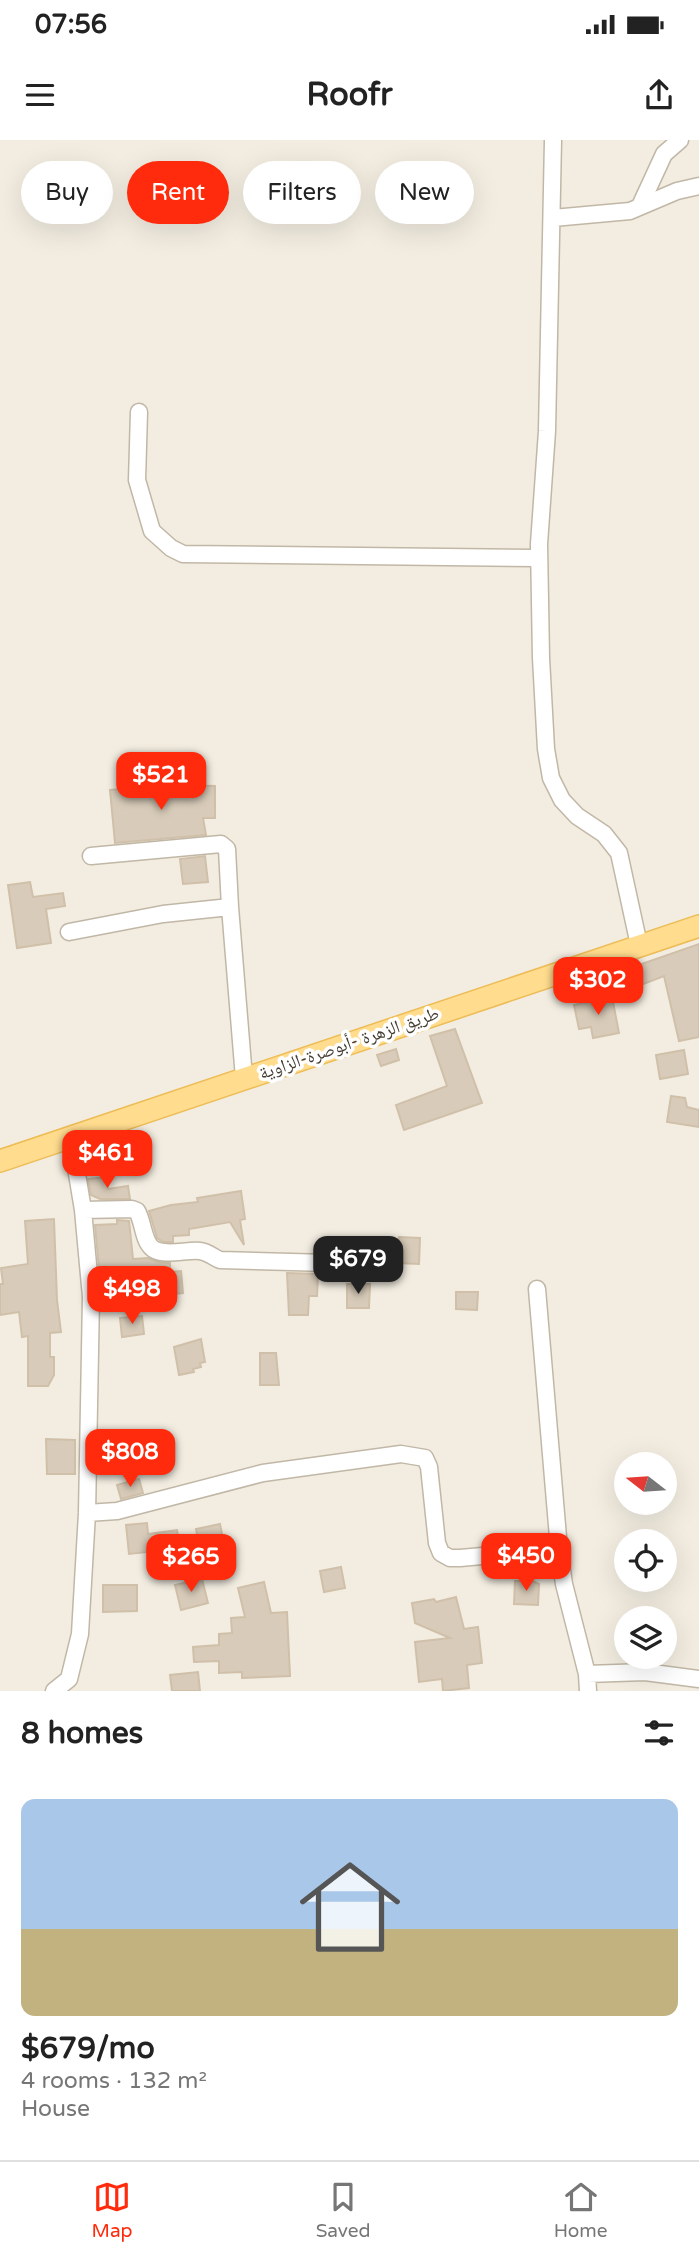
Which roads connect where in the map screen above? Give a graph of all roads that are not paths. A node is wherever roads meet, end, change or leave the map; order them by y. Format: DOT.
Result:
graph roads {
  1 [pos="553,140"];
  2 [pos="680,140"];
  3 [pos="699,186"];
  4 [pos="640,206"];
  5 [pos="553,218"];
  6 [pos="139,412"];
  7 [pos="539,558"];
  8 [pos="91,856"];
  9 [pos="230,907"];
  10 [pos="699,926"];
  11 [pos="69,932"];
  12 [pos="639,945"];
  13 [pos="244,1078"];
  14 [pos="71,1138"];
  15 [pos="0,1161"];
  16 [pos="83,1210"];
  17 [pos="366,1264"];
  18 [pos="537,1289"];
  19 [pos="87,1513"];
  20 [pos="559,1549"];
  21 [pos="587,1674"];
  22 [pos="699,1679"];
  23 [pos="54,1691"];
  24 [pos="588,1691"];
  1 -- 5 [label="street"];
  2 -- 4 [label="street"];
  3 -- 4 [label="street"];
  4 -- 5 [label="street"];
  5 -- 7 [label="street"];
  6 -- 7 [label="street"];
  7 -- 12 [label="street"];
  8 -- 9 [label="street"];
  9 -- 11 [label="street"];
  9 -- 13 [label="street"];
  10 -- 12 [label="main road, طريق الزهرة -أبوصرة-الزاوية"];
  12 -- 13 [label="main road, طريق الزهرة -أبوصرة-الزاوية"];
  13 -- 14 [label="main road, طريق الزهرة -أبوصرة-الزاوية"];
  14 -- 15 [label="main road, طريق الزهرة -أبوصرة-الزاوية"];
  14 -- 16 [label="street"];
  16 -- 17 [label="street"];
  16 -- 19 [label="street"];
  18 -- 20 [label="street"];
  19 -- 20 [label="street"];
  19 -- 23 [label="street"];
  20 -- 21 [label="street"];
  21 -- 22 [label="street"];
  21 -- 24 [label="street"];
}
